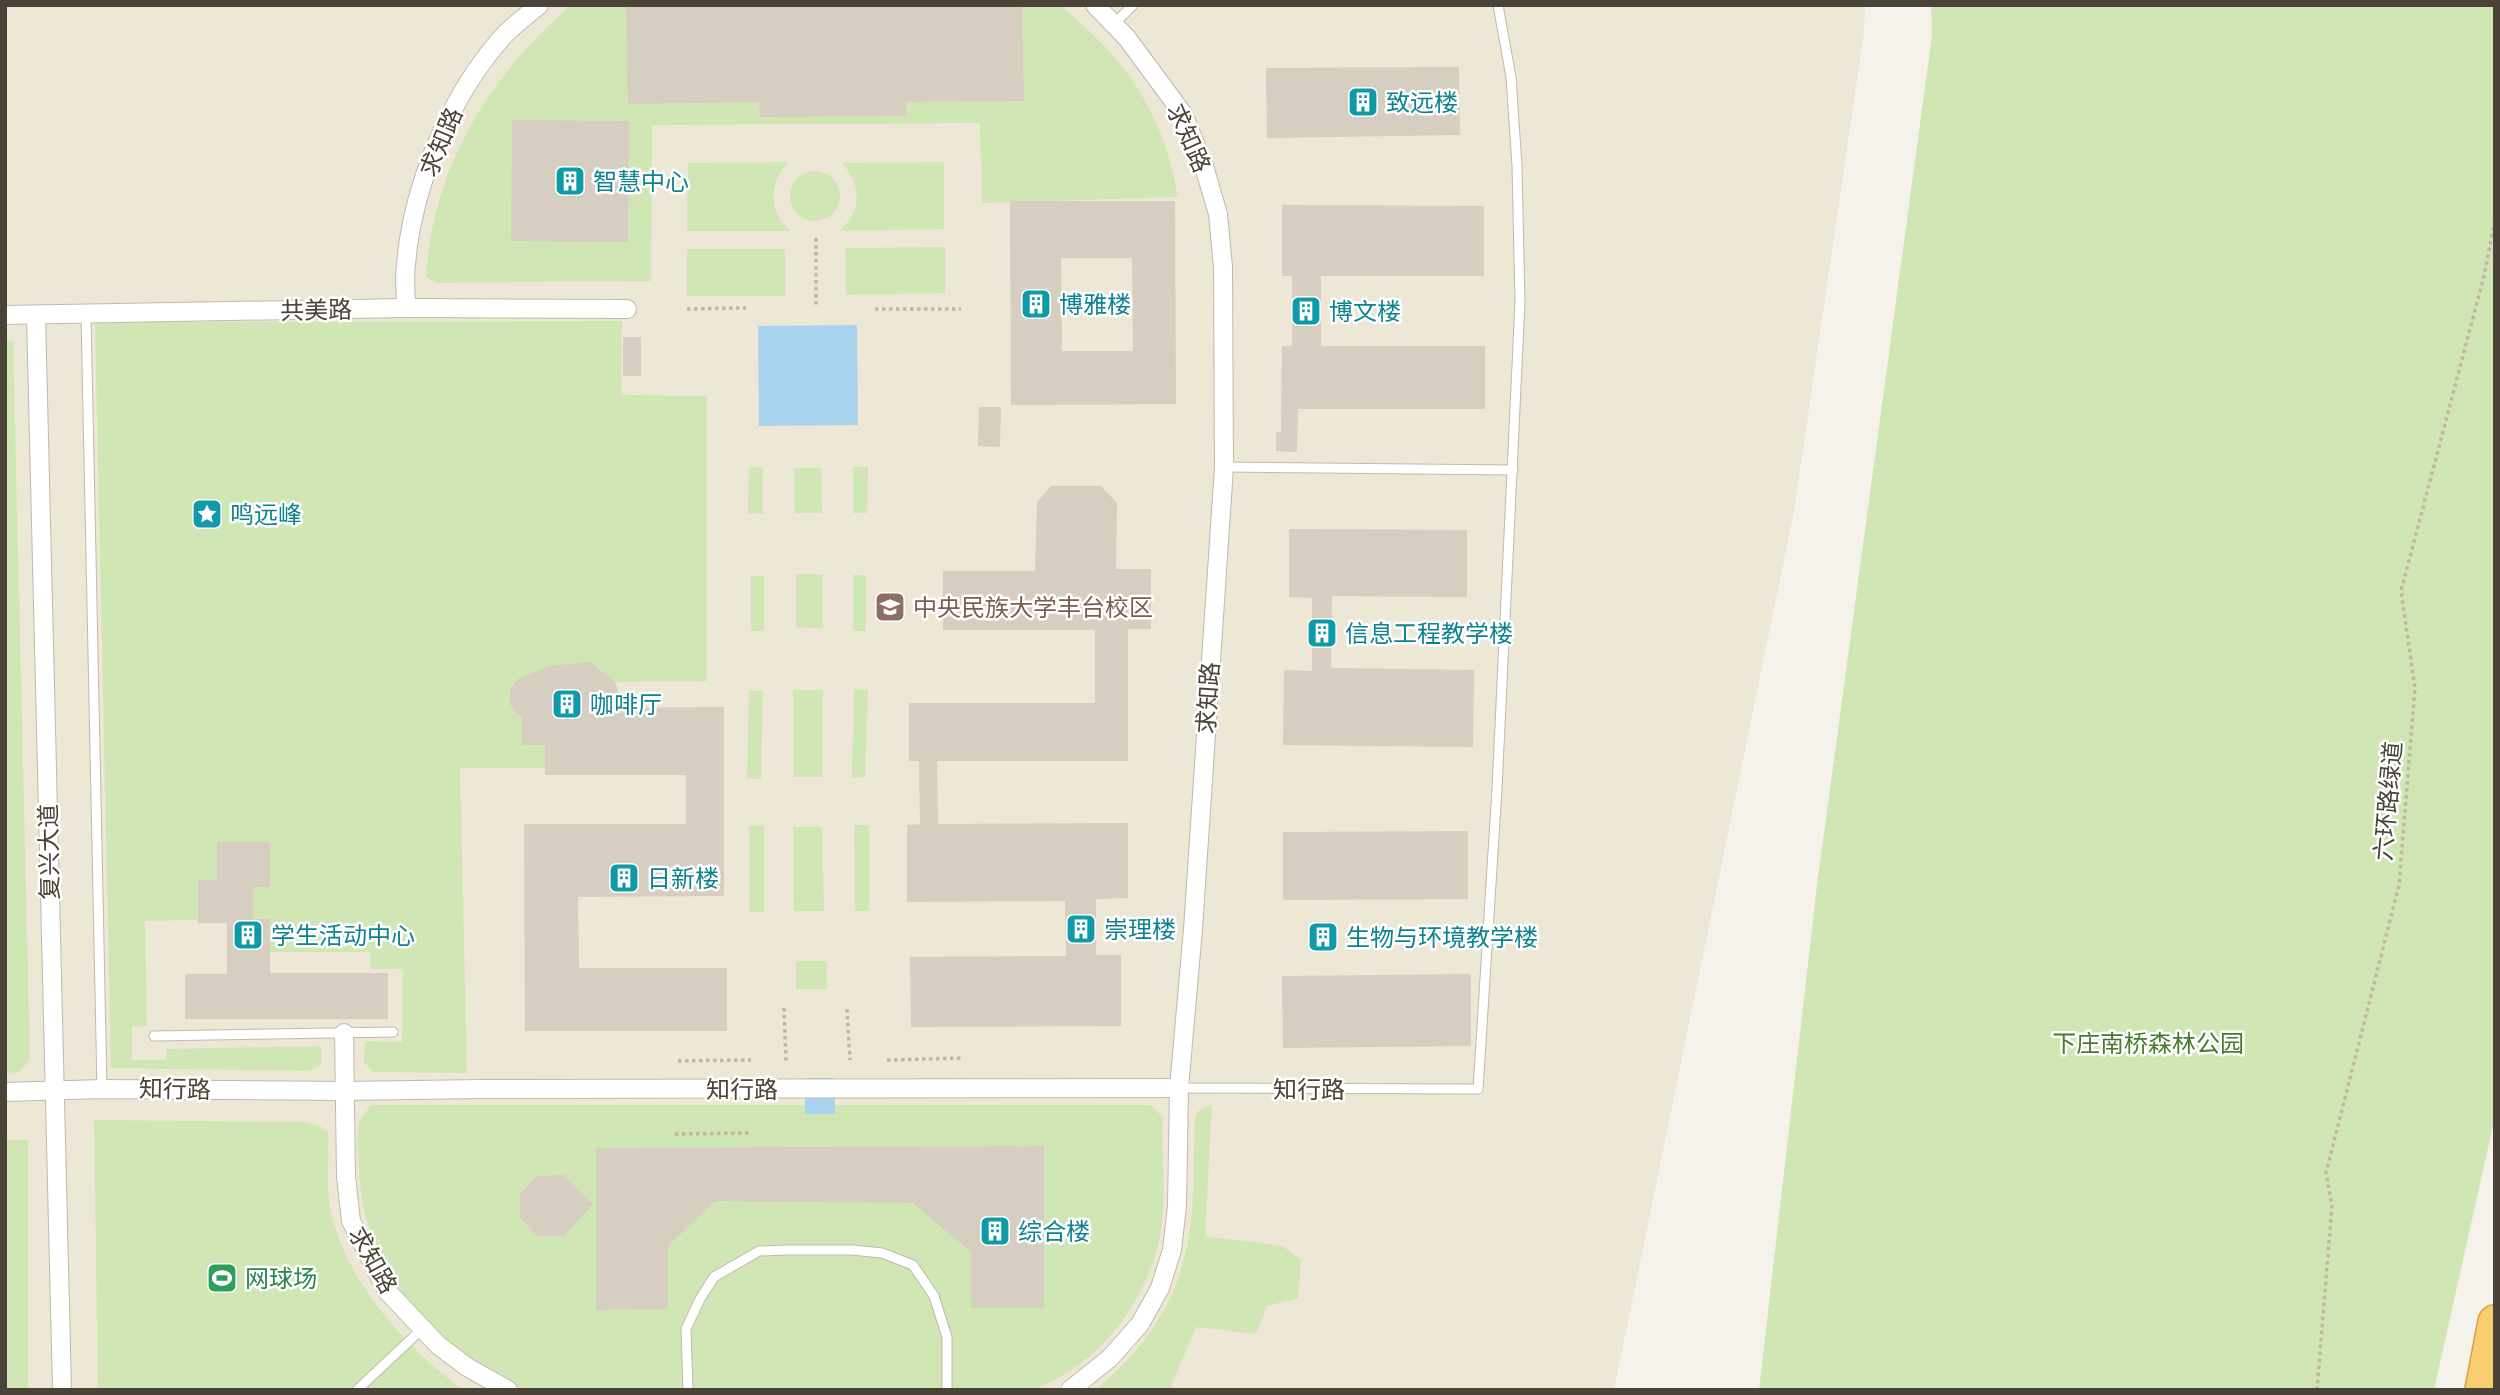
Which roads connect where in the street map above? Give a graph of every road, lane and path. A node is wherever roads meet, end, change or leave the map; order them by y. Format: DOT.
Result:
graph roads {
  1 [pos="539,5"];
  2 [pos="1095,5"];
  3 [pos="1133,5"];
  4 [pos="1498,5"];
  5 [pos="1114,24"];
  6 [pos="2495,219"];
  7 [pos="816,238"];
  8 [pos="816,307"];
  9 [pos="405,308"];
  10 [pos="746,308"];
  11 [pos="627,309"];
  12 [pos="687,309"];
  13 [pos="874,309"];
  14 [pos="961,309"];
  15 [pos="86,313"];
  16 [pos="5,315"];
  17 [pos="36,315"];
  18 [pos="1224,467"];
  19 [pos="1513,470"];
  20 [pos="784,1008"];
  21 [pos="847,1009"];
  22 [pos="393,1032"];
  23 [pos="344,1033"];
  24 [pos="154,1036"];
  25 [pos="962,1058"];
  26 [pos="751,1060"];
  27 [pos="850,1060"];
  28 [pos="887,1060"];
  29 [pos="678,1061"];
  30 [pos="786,1061"];
  31 [pos="102,1088"];
  32 [pos="1179,1088"];
  33 [pos="53,1089"];
  34 [pos="346,1091"];
  35 [pos="5,1092"];
  36 [pos="751,1133"];
  37 [pos="676,1134"];
  38 [pos="2495,1322"];
  39 [pos="422,1329"];
  40 [pos="62,1390"];
  41 [pos="357,1390"];
  42 [pos="508,1390"];
  43 [pos="688,1390"];
  44 [pos="947,1390"];
  45 [pos="1070,1390"];
  46 [pos="2317,1390"];
  47 [pos="2482,1390"];
  1 -- 9 [label="street, 求知路"];
  2 -- 5 [label="street, 求知路"];
  3 -- 5 [label="lane"];
  4 -- 19 [label="lane"];
  5 -- 18 [label="street, 求知路"];
  6 -- 46 [label="path, 六环路绿道"];
  7 -- 8 [label="path"];
  9 -- 11 [label="street, 共美路"];
  9 -- 15 [label="street, 共美路"];
  10 -- 12 [label="path"];
  13 -- 14 [label="path"];
  15 -- 17 [label="street, 共美路"];
  15 -- 31 [label="lane"];
  16 -- 17 [label="street, 共美路"];
  17 -- 33 [label="street, 复兴大道"];
  18 -- 19 [label="lane"];
  18 -- 32 [label="street, 求知路"];
  19 -- 32 [label="lane, 知行路"];
  20 -- 30 [label="path"];
  21 -- 27 [label="path"];
  22 -- 23 [label="lane"];
  23 -- 24 [label="lane"];
  23 -- 34 [label="street, 求知路"];
  25 -- 28 [label="path"];
  26 -- 29 [label="path"];
  31 -- 33 [label="street, 知行路"];
  31 -- 34 [label="street, 知行路"];
  32 -- 34 [label="street, 知行路"];
  32 -- 45 [label="street, 求知路"];
  33 -- 35 [label="street, 知行路"];
  33 -- 40 [label="street, 复兴大道"];
  34 -- 39 [label="street, 求知路"];
  36 -- 37 [label="path"];
  38 -- 47 [label="highway"];
  39 -- 41 [label="lane"];
  39 -- 42 [label="street, 求知路"];
  43 -- 44 [label="lane"];
}
